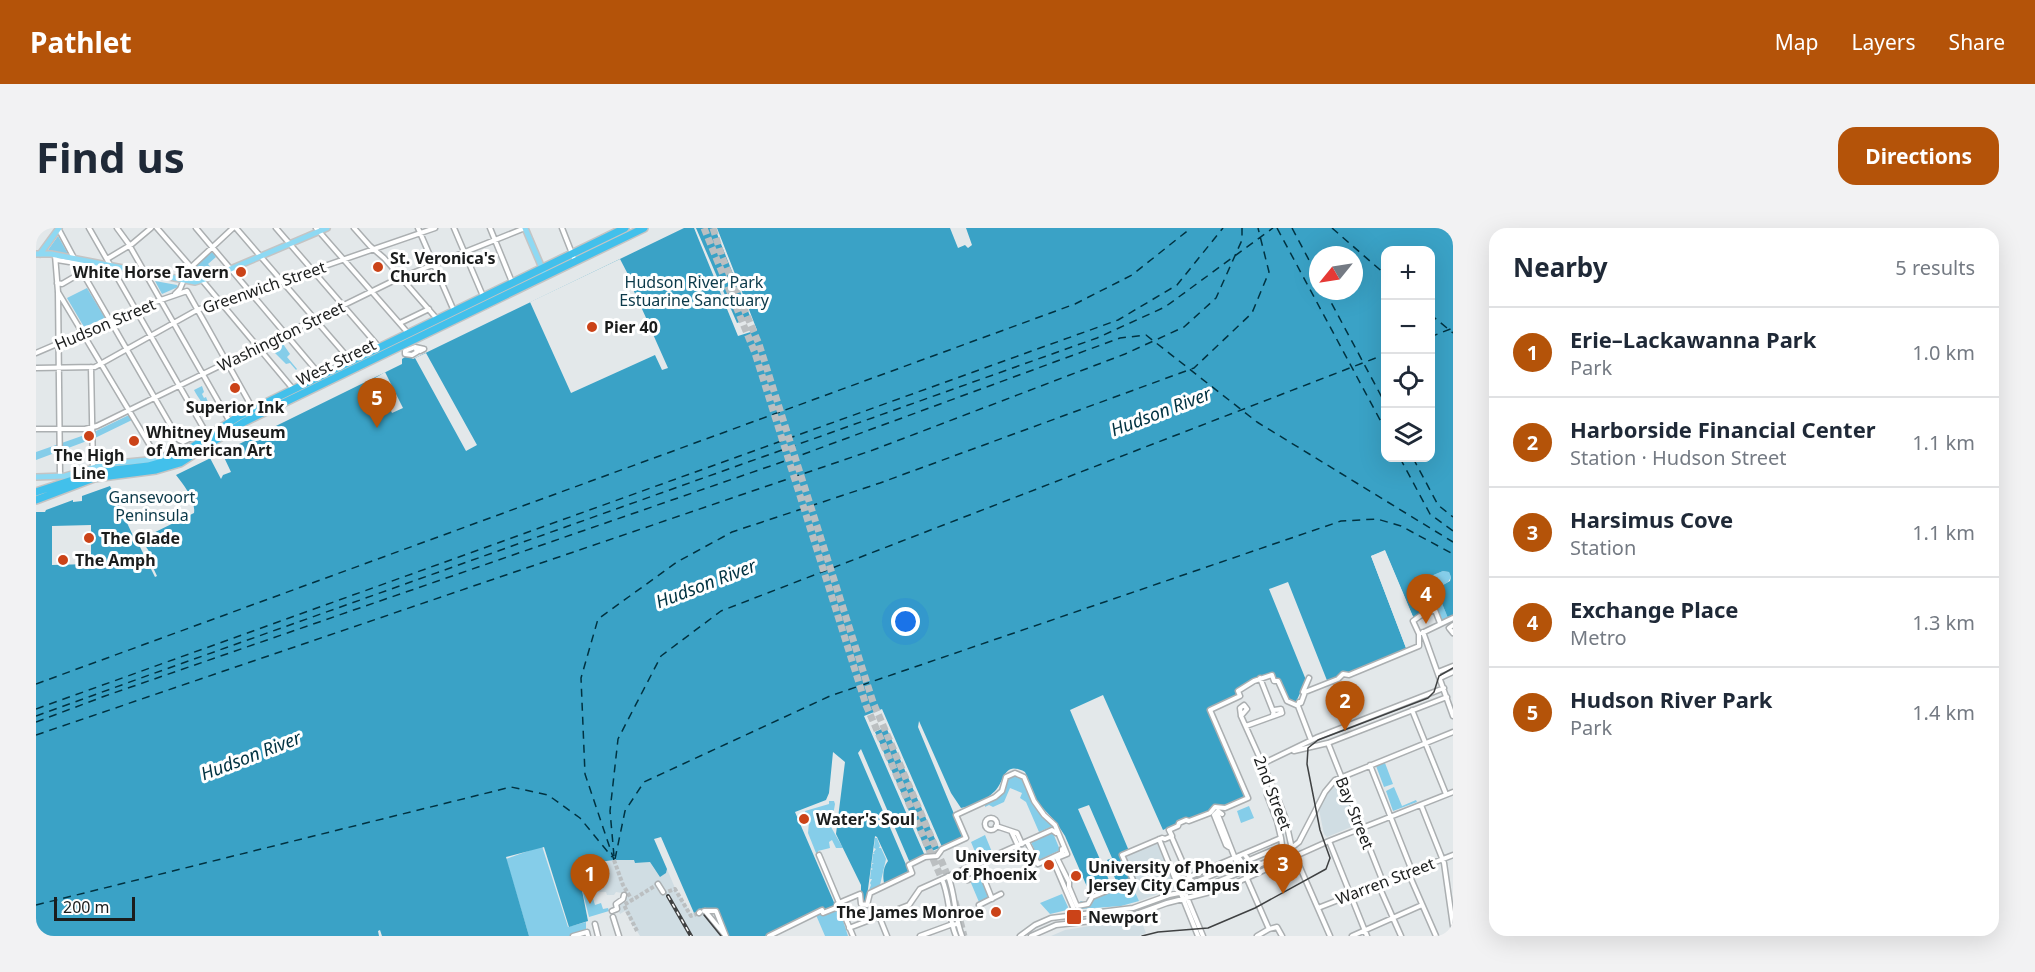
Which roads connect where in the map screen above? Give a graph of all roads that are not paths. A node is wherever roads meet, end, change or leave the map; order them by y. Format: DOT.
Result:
graph roads {
  1 [pos="58,228"];
  2 [pos="89,228"];
  3 [pos="117,228"];
  4 [pos="151,228"];
  5 [pos="157,228"];
  6 [pos="196,228"];
  7 [pos="235,228"];
  8 [pos="276,228"];
  9 [pos="327,228"];
  10 [pos="354,228"];
  11 [pos="435,228"];
  12 [pos="454,228"];
  13 [pos="490,228"];
  14 [pos="525,228"];
  15 [pos="562,228"];
  16 [pos="626,228"];
  17 [pos="644,228"];
  18 [pos="317,230"];
  19 [pos="419,230"];
  20 [pos="495,240"];
  21 [pos="290,244"];
  22 [pos="130,245"];
  23 [pos="212,247"];
  24 [pos="373,249"];
  25 [pos="464,252"];
  26 [pos="38,254"];
  27 [pos="261,256"];
  28 [pos="573,257"];
  29 [pos="56,258"];
  30 [pos="343,259"];
  31 [pos="76,261"];
  32 [pos="108,264"];
  33 [pos="434,264"];
  34 [pos="93,265"];
  35 [pos="191,267"];
  36 [pos="231,269"];
  37 [pos="312,270"];
  38 [pos="82,272"];
  39 [pos="145,272"];
  40 [pos="544,272"];
  41 [pos="401,277"];
  42 [pos="184,280"];
  43 [pos="202,280"];
  44 [pos="281,280"];
  45 [pos="513,282"];
  46 [pos="57,283"];
  47 [pos="250,291"];
  48 [pos="371,291"];
  49 [pos="58,292"];
  50 [pos="175,294"];
  51 [pos="483,297"];
  52 [pos="161,300"];
  53 [pos="219,302"];
  54 [pos="343,305"];
  55 [pos="429,309"];
  56 [pos="136,310"];
  57 [pos="197,310"];
  58 [pos="454,311"];
  59 [pos="315,319"];
  60 [pos="437,319"];
  61 [pos="110,321"];
  62 [pos="174,323"];
  63 [pos="400,323"];
  64 [pos="83,333"];
  65 [pos="286,333"];
  66 [pos="408,333"];
  67 [pos="150,336"];
  68 [pos="58,344"];
  69 [pos="258,347"];
  70 [pos="379,347"];
  71 [pos="126,349"];
  72 [pos="36,353"];
  73 [pos="405,354"];
  74 [pos="351,361"];
  75 [pos="101,363"];
  76 [pos="227,363"];
  77 [pos="91,367"];
  78 [pos="36,368"];
  79 [pos="58,368"];
  80 [pos="203,375"];
  81 [pos="321,376"];
  82 [pos="180,386"];
  83 [pos="293,390"];
  84 [pos="155,398"];
  85 [pos="254,409"];
  86 [pos="130,410"];
  87 [pos="230,422"];
  88 [pos="92,428"];
  89 [pos="36,429"];
  90 [pos="59,429"];
  91 [pos="198,452"];
  92 [pos="185,453"];
  93 [pos="158,459"];
  94 [pos="93,468"];
  95 [pos="60,476"];
  96 [pos="36,477"];
  97 [pos="36,492"];
  98 [pos="36,500"];
  99 [pos="1452,622"];
  100 [pos="1440,623"];
  101 [pos="1421,633"];
  102 [pos="1453,633"];
  103 [pos="1453,666"];
  104 [pos="1438,672"];
  105 [pos="1453,672"];
  106 [pos="1260,678"];
  107 [pos="1309,678"];
  108 [pos="1440,678"];
  109 [pos="1444,688"];
  110 [pos="1447,697"];
  111 [pos="1299,704"];
  112 [pos="1412,710"];
  113 [pos="1241,716"];
  114 [pos="1453,716"];
  115 [pos="1246,726"];
  116 [pos="1453,732"];
  117 [pos="1311,740"];
  118 [pos="1328,743"];
  119 [pos="1426,743"];
  120 [pos="1290,752"];
  121 [pos="1262,764"];
  122 [pos="1370,765"];
  123 [pos="1340,777"];
  124 [pos="1453,792"];
  125 [pos="1446,794"];
  126 [pos="1267,795"];
  127 [pos="1421,805"];
  128 [pos="1218,812"];
  129 [pos="1390,817"];
  130 [pos="996,826"];
  131 [pos="1361,828"];
  132 [pos="1172,838"];
  133 [pos="1281,838"];
  134 [pos="1159,839"];
  135 [pos="1329,841"];
  136 [pos="1027,842"];
  137 [pos="1020,845"];
  138 [pos="1229,847"];
  139 [pos="1292,849"];
  140 [pos="1244,854"];
  141 [pos="819,855"];
  142 [pos="1453,855"];
  143 [pos="1295,856"];
  144 [pos="1236,857"];
  145 [pos="1052,858"];
  146 [pos="1442,859"];
  147 [pos="1230,860"];
  148 [pos="970,867"];
  149 [pos="1410,871"];
  150 [pos="1244,872"];
  151 [pos="948,876"];
  152 [pos="1189,877"];
  153 [pos="1247,878"];
  154 [pos="942,879"];
  155 [pos="1381,883"];
  156 [pos="658,884"];
  157 [pos="663,892"];
  158 [pos="1183,892"];
  159 [pos="1001,894"];
  160 [pos="1350,895"];
  161 [pos="624,898"];
  162 [pos="992,899"];
  163 [pos="1185,899"];
  164 [pos="978,905"];
  165 [pos="1422,905"];
  166 [pos="1318,908"];
  167 [pos="1076,914"];
  168 [pos="879,916"];
  169 [pos="1393,918"];
  170 [pos="595,924"];
  171 [pos="951,924"];
  172 [pos="958,924"];
  173 [pos="1453,926"];
  174 [pos="849,928"];
  175 [pos="1269,929"];
  176 [pos="1365,931"];
  177 [pos="588,934"];
  178 [pos="573,936"];
  179 [pos="598,936"];
  180 [pos="619,936"];
  181 [pos="726,936"];
  182 [pos="769,936"];
  183 [pos="853,936"];
  184 [pos="887,936"];
  185 [pos="920,936"];
  186 [pos="956,936"];
  187 [pos="962,936"];
  188 [pos="1020,936"];
  189 [pos="1031,936"];
  190 [pos="1198,936"];
  191 [pos="1203,936"];
  192 [pos="1257,936"];
  193 [pos="1282,936"];
  194 [pos="1330,936"];
  195 [pos="1352,936"];
  196 [pos="1367,936"];
  197 [pos="1401,936"];
  198 [pos="1436,936"];
  1 -- 26 [label="main road"];
  1 -- 31 [label="street"];
  2 -- 32 [label="street"];
  3 -- 22 [label="street"];
  4 -- 22 [label="street"];
  5 -- 35 [label="street"];
  6 -- 23 [label="street"];
  7 -- 23 [label="street, Hudson Street"];
  7 -- 27 [label="street"];
  8 -- 21 [label="street"];
  9 -- 18 [label="main road"];
  10 -- 24 [label="street"];
  11 -- 19 [label="street, Greenwich Street"];
  12 -- 25 [label="street"];
  13 -- 20 [label="street"];
  14 -- 20 [label="street, Washington Street"];
  14 -- 40 [label="main road"];
  15 -- 28 [label="street"];
  16 -- 28 [label="highway, West Street"];
  17 -- 28 [label="highway, West Street"];
  18 -- 21 [label="main road"];
  18 -- 30 [label="street"];
  19 -- 24 [label="street, Greenwich Street"];
  19 -- 33 [label="street"];
  20 -- 25 [label="street, Washington Street"];
  20 -- 45 [label="street"];
  21 -- 27 [label="main road"];
  21 -- 37 [label="street"];
  22 -- 32 [label="street"];
  22 -- 39 [label="street"];
  23 -- 35 [label="street, Hudson Street"];
  23 -- 36 [label="street"];
  24 -- 30 [label="street, Greenwich Street"];
  24 -- 41 [label="street"];
  25 -- 33 [label="street, Washington Street"];
  25 -- 51 [label="street"];
  26 -- 29 [label="main road"];
  27 -- 36 [label="main road"];
  27 -- 44 [label="street"];
  28 -- 40 [label="highway, West Street"];
  29 -- 31 [label="main road"];
  29 -- 46 [label="street"];
  30 -- 37 [label="street, Greenwich Street"];
  30 -- 48 [label="street"];
  31 -- 34 [label="main road"];
  31 -- 38 [label="street"];
  32 -- 34 [label="main road"];
  32 -- 39 [label="main road"];
  32 -- 56 [label="street"];
  33 -- 41 [label="street, Washington Street"];
  33 -- 58 [label="street"];
  34 -- 38 [label="street"];
  35 -- 42 [label="street, Hudson Street"];
  36 -- 43 [label="main road"];
  36 -- 47 [label="street"];
  37 -- 44 [label="street, Greenwich Street"];
  37 -- 54 [label="street"];
  38 -- 46 [label="street"];
  38 -- 61 [label="street"];
  39 -- 42 [label="main road"];
  39 -- 52 [label="street"];
  40 -- 45 [label="highway, West Street"];
  40 -- 91 [label="highway, West Street"];
  41 -- 48 [label="street, Washington Street"];
  41 -- 55 [label="street"];
  42 -- 43 [label="main road"];
  42 -- 50 [label="street, Hudson Street"];
  43 -- 53 [label="street"];
  44 -- 47 [label="street, Greenwich Street"];
  44 -- 59 [label="street"];
  45 -- 51 [label="highway, West Street"];
  46 -- 49 [label="street"];
  47 -- 53 [label="street, Greenwich Street"];
  47 -- 65 [label="street"];
  48 -- 54 [label="street, Washington Street"];
  48 -- 63 [label="street"];
  49 -- 64 [label="street"];
  49 -- 68 [label="street"];
  50 -- 52 [label="street, Hudson Street"];
  50 -- 57 [label="street, Hudson Street"];
  51 -- 58 [label="highway, West Street"];
  52 -- 56 [label="street, Hudson Street"];
  52 -- 62 [label="street"];
  53 -- 57 [label="street, Greenwich Street"];
  53 -- 69 [label="street"];
  54 -- 59 [label="street, Washington Street"];
  54 -- 70 [label="street"];
  55 -- 60 [label="street"];
  55 -- 63 [label="street"];
  56 -- 61 [label="street, Hudson Street"];
  56 -- 67 [label="street"];
  57 -- 62 [label="street, Greenwich Street"];
  57 -- 76 [label="street"];
  58 -- 60 [label="highway, West Street"];
  59 -- 65 [label="street, Washington Street"];
  59 -- 74 [label="street"];
  60 -- 66 [label="highway, West Street"];
  61 -- 64 [label="street, Hudson Street"];
  61 -- 71 [label="street"];
  62 -- 67 [label="street, Greenwich Street"];
  62 -- 80 [label="street"];
  63 -- 66 [label="street"];
  64 -- 68 [label="street, Hudson Street"];
  64 -- 75 [label="street"];
  65 -- 69 [label="street, Washington Street"];
  65 -- 81 [label="street"];
  66 -- 70 [label="highway, West Street"];
  67 -- 71 [label="street, Greenwich Street"];
  67 -- 82 [label="street"];
  68 -- 72 [label="street, Hudson Street"];
  68 -- 79 [label="street"];
  69 -- 76 [label="street, Washington Street"];
  69 -- 83 [label="street"];
  70 -- 74 [label="highway, West Street"];
  71 -- 75 [label="street, Greenwich Street"];
  71 -- 84 [label="street"];
  73 -- 73 [label="street"];
  74 -- 81 [label="highway, West Street"];
  75 -- 77 [label="street, Greenwich Street"];
  75 -- 86 [label="street"];
  76 -- 80 [label="street, Washington Street"];
  76 -- 85 [label="street"];
  77 -- 79 [label="street"];
  77 -- 88 [label="street"];
  78 -- 79 [label="street"];
  79 -- 90 [label="street"];
  80 -- 82 [label="street, Washington Street"];
  80 -- 87 [label="street"];
  81 -- 83 [label="highway, West Street"];
  82 -- 84 [label="street, Washington Street"];
  82 -- 84 [label="street"];
  83 -- 85 [label="highway, West Street"];
  84 -- 86 [label="street, Washington Street"];
  85 -- 87 [label="highway, West Street"];
  86 -- 88 [label="street, Washington Street"];
  86 -- 93 [label="street"];
  87 -- 92 [label="highway, West Street"];
  88 -- 90 [label="street, Washington Street"];
  88 -- 94 [label="street"];
  89 -- 90 [label="street, Washington Street"];
  90 -- 95 [label="street"];
  91 -- 92 [label="main road"];
  91 -- 98 [label="highway, West Street"];
  92 -- 93 [label="main road"];
  92 -- 97 [label="highway, West Street"];
  93 -- 94 [label="main road"];
  94 -- 95 [label="main road"];
  95 -- 96 [label="main road"];
  99 -- 100 [label="street"];
  99 -- 102 [label="street"];
  100 -- 101 [label="street"];
  100 -- 101 [label="street"];
  101 -- 104 [label="street"];
  101 -- 111 [label="street"];
  103 -- 104 [label="street"];
  104 -- 108 [label="street"];
  105 -- 108 [label="street"];
  106 -- 111 [label="street"];
  106 -- 115 [label="street"];
  106 -- 128 [label="street"];
  107 -- 111 [label="street"];
  108 -- 109 [label="street"];
  109 -- 110 [label="street"];
  109 -- 117 [label="street"];
  110 -- 112 [label="street"];
  110 -- 114 [label="street"];
  111 -- 117 [label="street"];
  112 -- 118 [label="street"];
  112 -- 119 [label="street"];
  113 -- 115 [label="street, 2nd Street"];
  115 -- 121 [label="street, 2nd Street"];
  116 -- 119 [label="street"];
  117 -- 120 [label="street"];
  118 -- 120 [label="street"];
  118 -- 123 [label="street, Bay Street"];
  119 -- 122 [label="street"];
  119 -- 125 [label="street"];
  120 -- 121 [label="street"];
  121 -- 139 [label="street, 2nd Street"];
  122 -- 123 [label="street"];
  122 -- 129 [label="street"];
  123 -- 131 [label="street, Bay Street"];
  123 -- 139 [label="street"];
  124 -- 125 [label="street"];
  125 -- 127 [label="street"];
  126 -- 133 [label="street"];
  127 -- 129 [label="street"];
  127 -- 146 [label="street"];
  128 -- 134 [label="street"];
  128 -- 138 [label="street"];
  128 -- 144 [label="street"];
  129 -- 131 [label="street"];
  129 -- 149 [label="street"];
  130 -- 137 [label="street"];
  131 -- 135 [label="street"];
  131 -- 155 [label="street, Bay Street"];
  132 -- 152 [label="street"];
  133 -- 140 [label="street"];
  133 -- 140 [label="street"];
  134 -- 158 [label="street"];
  134 -- 182 [label="street"];
  135 -- 143 [label="street"];
  135 -- 160 [label="street"];
  136 -- 137 [label="street"];
  136 -- 145 [label="street"];
  136 -- 145 [label="street"];
  137 -- 148 [label="street"];
  139 -- 143 [label="street, 2nd Street"];
  139 -- 150 [label="street"];
  140 -- 144 [label="street"];
  141 -- 174 [label="street"];
  142 -- 146 [label="street, Warren Street"];
  143 -- 153 [label="street"];
  143 -- 166 [label="street, 2nd Street"];
  144 -- 147 [label="street"];
  144 -- 150 [label="street"];
  145 -- 167 [label="street"];
  146 -- 149 [label="street, Warren Street"];
  146 -- 173 [label="street"];
  147 -- 152 [label="street"];
  147 -- 152 [label="street"];
  148 -- 151 [label="street"];
  148 -- 162 [label="street"];
  149 -- 155 [label="street, Warren Street"];
  149 -- 165 [label="street"];
  150 -- 153 [label="street"];
  150 -- 158 [label="street"];
  151 -- 154 [label="street"];
  151 -- 172 [label="street"];
  153 -- 163 [label="street"];
  153 -- 175 [label="street"];
  154 -- 168 [label="street"];
  154 -- 171 [label="street"];
  155 -- 160 [label="street, Warren Street"];
  155 -- 169 [label="street, Bay Street"];
  156 -- 157 [label="street"];
  158 -- 163 [label="street"];
  158 -- 167 [label="street"];
  159 -- 162 [label="street"];
  160 -- 166 [label="street, Warren Street"];
  160 -- 176 [label="street"];
  161 -- 180 [label="street"];
  162 -- 164 [label="street"];
  163 -- 189 [label="street"];
  163 -- 190 [label="street"];
  163 -- 191 [label="street"];
  165 -- 169 [label="street"];
  165 -- 198 [label="street"];
  166 -- 194 [label="street, 2nd Street"];
  167 -- 188 [label="street"];
  168 -- 174 [label="street"];
  168 -- 184 [label="street"];
  169 -- 176 [label="street"];
  169 -- 197 [label="street, Bay Street"];
  170 -- 179 [label="street"];
  171 -- 172 [label="street"];
  171 -- 185 [label="street"];
  171 -- 186 [label="street"];
  172 -- 187 [label="street"];
  174 -- 183 [label="street"];
  175 -- 192 [label="street"];
  175 -- 193 [label="street"];
  176 -- 195 [label="street"];
  176 -- 196 [label="street"];
  177 -- 178 [label="street"];
  181 -- 181 [label="street"];
}
